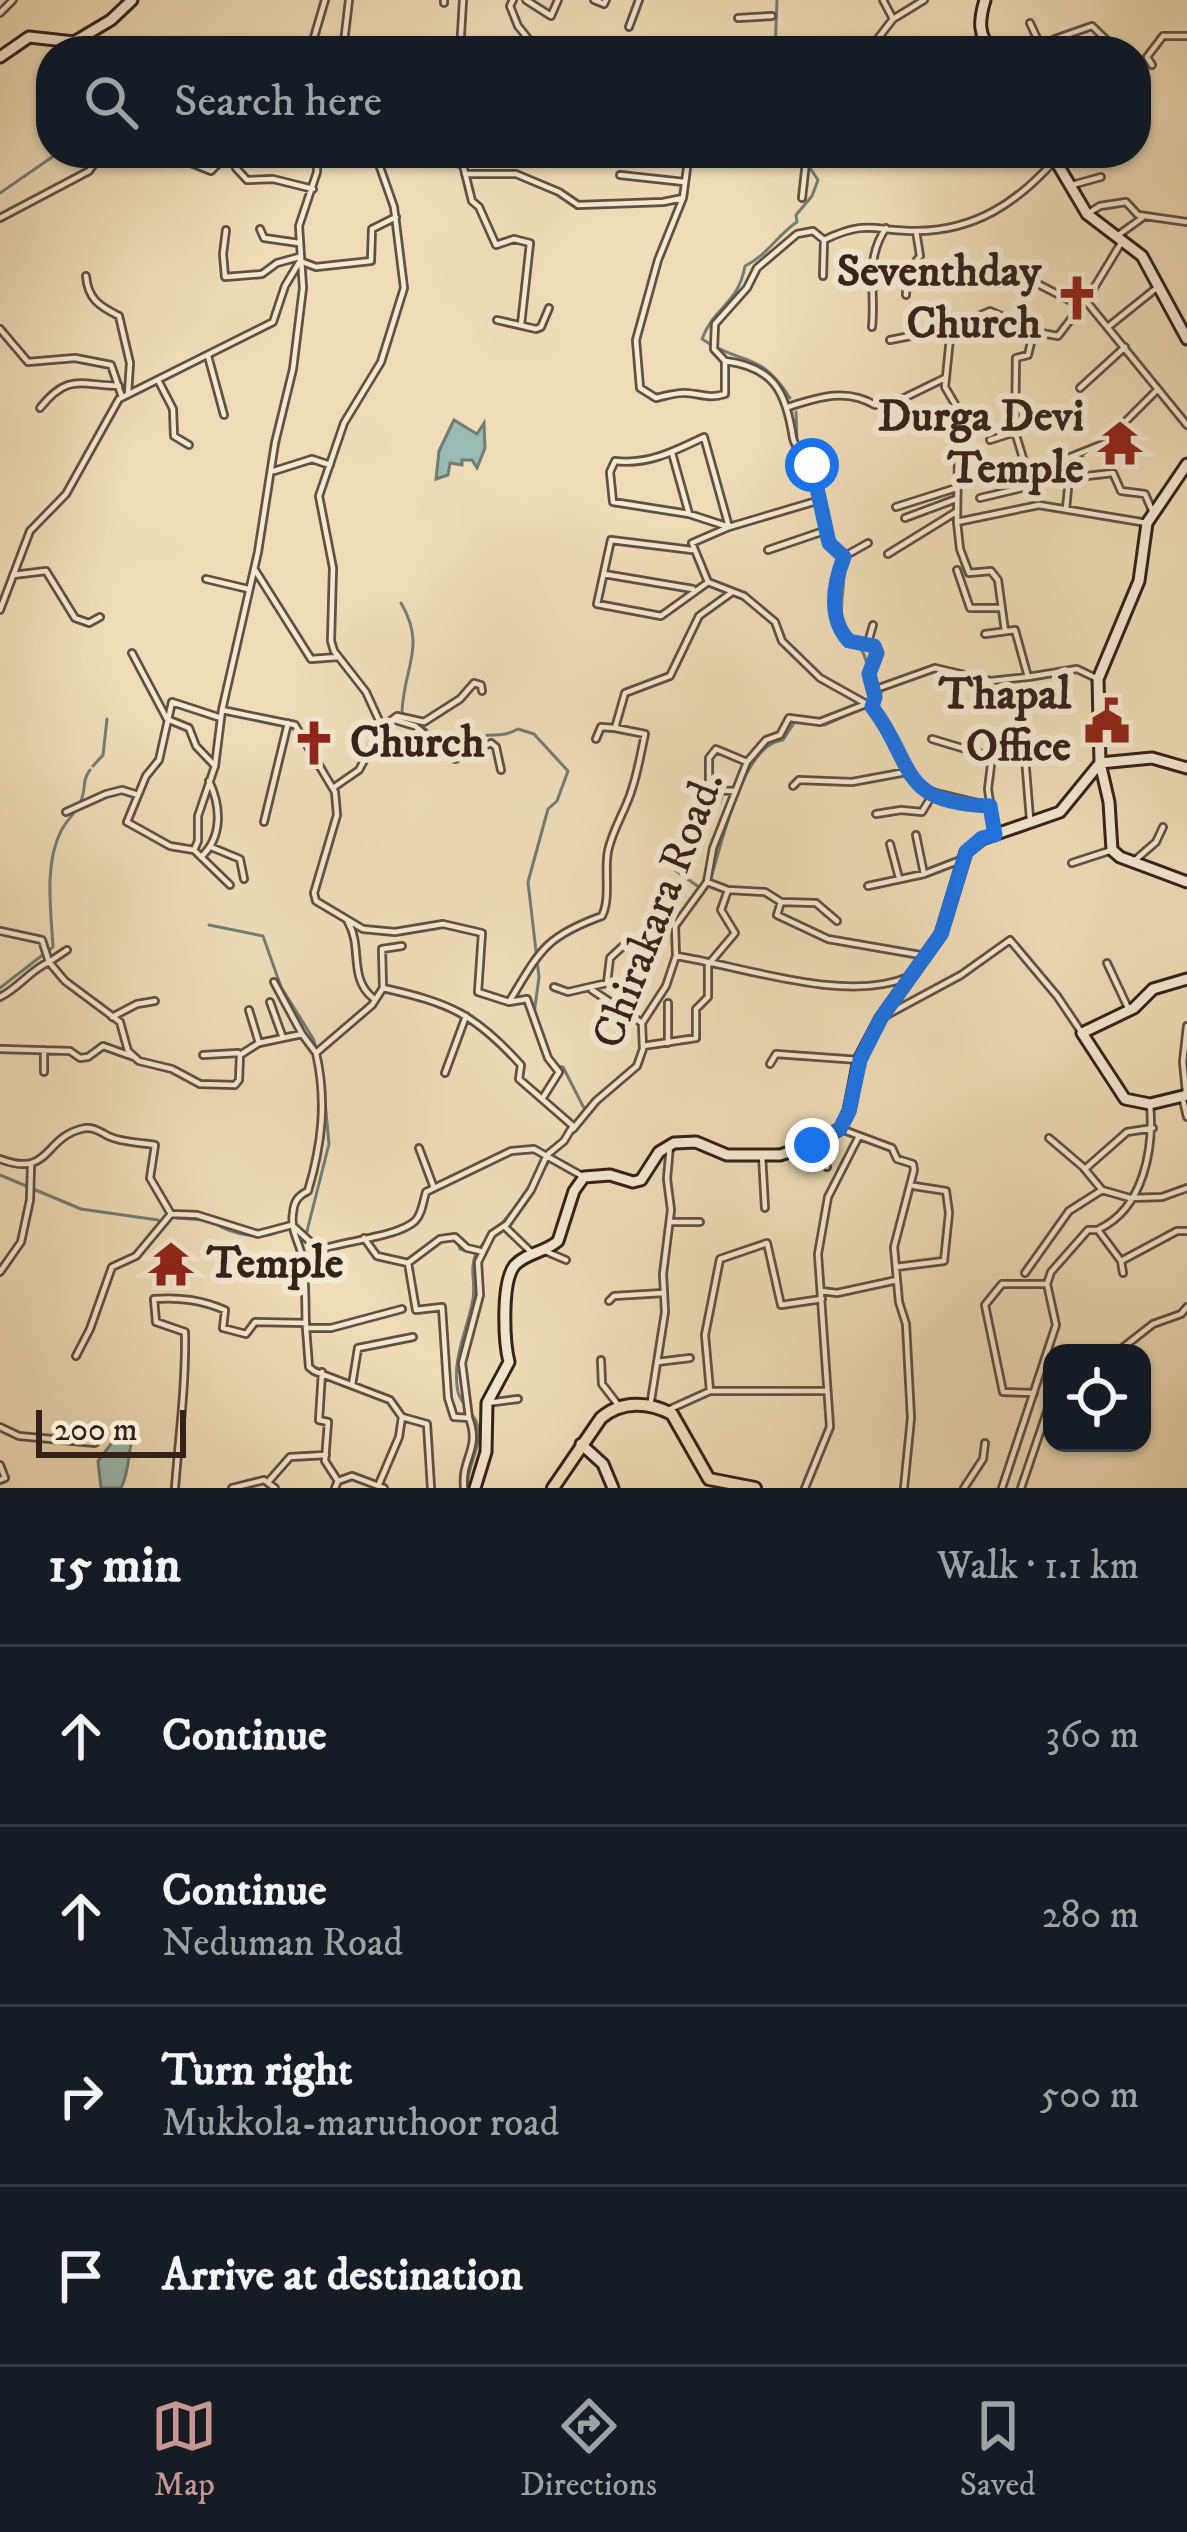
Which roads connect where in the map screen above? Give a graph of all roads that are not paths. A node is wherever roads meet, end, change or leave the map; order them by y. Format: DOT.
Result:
graph roads {
  1 [pos="13,0"];
  2 [pos="132,0"];
  3 [pos="325,0"];
  4 [pos="349,0"];
  5 [pos="463,0"];
  6 [pos="513,0"];
  7 [pos="526,0"];
  8 [pos="558,0"];
  9 [pos="594,0"];
  10 [pos="606,0"];
  11 [pos="639,0"];
  12 [pos="883,0"];
  13 [pos="924,0"];
  14 [pos="985,0"];
  15 [pos="0,13"];
  16 [pos="772,16"];
  17 [pos="738,18"];
  18 [pos="893,20"];
  19 [pos="1030,23"];
  20 [pos="628,27"];
  21 [pos="84,36"];
  22 [pos="314,36"];
  23 [pos="345,36"];
  24 [pos="461,36"];
  25 [pos="526,36"];
  26 [pos="883,36"];
  27 [pos="982,36"];
  28 [pos="1034,36"];
  29 [pos="1069,36"];
  30 [pos="1102,36"];
  31 [pos="1187,37"];
  32 [pos="36,39"];
  33 [pos="1151,52"];
  34 [pos="0,57"];
  35 [pos="91,168"];
  36 [pos="236,168"];
  37 [pos="315,168"];
  38 [pos="380,168"];
  39 [pos="464,168"];
  40 [pos="686,168"];
  41 [pos="805,168"];
  42 [pos="1043,168"];
  43 [pos="1061,168"];
  44 [pos="465,174"];
  45 [pos="620,175"];
  46 [pos="1101,177"];
  47 [pos="684,182"];
  48 [pos="1072,185"];
  49 [pos="313,189"];
  50 [pos="683,198"];
  51 [pos="802,198"];
  52 [pos="1087,214"];
  53 [pos="1145,215"];
  54 [pos="396,217"];
  55 [pos="0,218"];
  56 [pos="1187,222"];
  57 [pos="886,228"];
  58 [pos="260,229"];
  59 [pos="226,230"];
  60 [pos="916,231"];
  61 [pos="534,232"];
  62 [pos="1120,238"];
  63 [pos="824,240"];
  64 [pos="299,243"];
  65 [pos="530,243"];
  66 [pos="300,259"];
  67 [pos="86,276"];
  68 [pos="823,276"];
  69 [pos="1034,282"];
  70 [pos="1159,286"];
  71 [pos="907,296"];
  72 [pos="1083,303"];
  73 [pos="549,308"];
  74 [pos="497,320"];
  75 [pos="521,325"];
  76 [pos="872,327"];
  77 [pos="1108,327"];
  78 [pos="951,328"];
  79 [pos="0,329"];
  80 [pos="1034,330"];
  81 [pos="1186,335"];
  82 [pos="890,340"];
  83 [pos="1125,347"];
  84 [pos="208,354"];
  85 [pos="725,361"];
  86 [pos="945,378"];
  87 [pos="158,380"];
  88 [pos="118,386"];
  89 [pos="1080,388"];
  90 [pos="1158,389"];
  91 [pos="125,395"];
  92 [pos="788,407"];
  93 [pos="40,408"];
  94 [pos="224,415"];
  95 [pos="1187,425"];
  96 [pos="1015,432"];
  97 [pos="990,440"];
  98 [pos="189,445"];
  99 [pos="672,453"];
  100 [pos="1068,458"];
  101 [pos="1187,464"];
  102 [pos="330,465"];
  103 [pos="272,470"];
  104 [pos="956,488"];
  105 [pos="980,498"];
  106 [pos="956,499"];
  107 [pos="820,500"];
  108 [pos="896,506"];
  109 [pos="1066,510"];
  110 [pos="956,512"];
  111 [pos="688,514"];
  112 [pos="905,518"];
  113 [pos="1150,519"];
  114 [pos="957,522"];
  115 [pos="729,527"];
  116 [pos="826,531"];
  117 [pos="868,543"];
  118 [pos="692,550"];
  119 [pos="768,550"];
  120 [pos="888,554"];
  121 [pos="844,557"];
  122 [pos="254,568"];
  123 [pos="957,570"];
  124 [pos="13,574"];
  125 [pos="604,574"];
  126 [pos="206,579"];
  127 [pos="708,582"];
  128 [pos="249,589"];
  129 [pos="696,590"];
  130 [pos="731,593"];
  131 [pos="1002,608"];
  132 [pos="0,610"];
  133 [pos="100,617"];
  134 [pos="873,625"];
  135 [pos="1005,631"];
  136 [pos="985,634"];
  137 [pos="867,646"];
  138 [pos="132,653"];
  139 [pos="338,657"];
  140 [pos="647,673"];
  141 [pos="1028,677"];
  142 [pos="1098,679"];
  143 [pos="644,685"];
  144 [pos="482,691"];
  145 [pos="875,697"];
  146 [pos="871,708"];
  147 [pos="222,714"];
  148 [pos="166,719"];
  149 [pos="288,723"];
  150 [pos="382,727"];
  151 [pos="615,728"];
  152 [pos="596,739"];
  153 [pos="932,739"];
  154 [pos="992,757"];
  155 [pos="747,762"];
  156 [pos="1100,763"];
  157 [pos="215,766"];
  158 [pos="1187,768"];
  159 [pos="501,770"];
  160 [pos="907,772"];
  161 [pos="209,781"];
  162 [pos="793,786"];
  163 [pos="336,789"];
  164 [pos="734,791"];
  165 [pos="933,794"];
  166 [pos="138,795"];
  167 [pos="990,806"];
  168 [pos="72,809"];
  169 [pos="876,814"];
  170 [pos="264,822"];
  171 [pos="1031,824"];
  172 [pos="1163,827"];
  173 [pos="916,835"];
  174 [pos="995,835"];
  175 [pos="890,844"];
  176 [pos="211,848"];
  177 [pos="194,850"];
  178 [pos="1112,850"];
  179 [pos="200,857"];
  180 [pos="963,859"];
  181 [pos="1133,862"];
  182 [pos="1072,863"];
  183 [pos="924,874"];
  184 [pos="244,879"];
  185 [pos="899,879"];
  186 [pos="707,882"];
  187 [pos="1187,882"];
  188 [pos="230,885"];
  189 [pos="868,886"];
  190 [pos="728,890"];
  191 [pos="781,902"];
  192 [pos="344,916"];
  193 [pos="838,921"];
  194 [pos="363,929"];
  195 [pos="0,931"];
  196 [pos="353,931"];
  197 [pos="402,946"];
  198 [pos="623,946"];
  199 [pos="67,950"];
  200 [pos="48,955"];
  201 [pos="676,956"];
  202 [pos="926,956"];
  203 [pos="1108,963"];
  204 [pos="708,965"];
  205 [pos="913,974"];
  206 [pos="1187,979"];
  207 [pos="274,982"];
  208 [pos="554,987"];
  209 [pos="383,988"];
  210 [pos="590,988"];
  211 [pos="0,998"];
  212 [pos="373,998"];
  213 [pos="155,1000"];
  214 [pos="270,1002"];
  215 [pos="509,1002"];
  216 [pos="668,1003"];
  217 [pos="249,1010"];
  218 [pos="1129,1010"];
  219 [pos="466,1016"];
  220 [pos="112,1017"];
  221 [pos="881,1018"];
  222 [pos="642,1023"];
  223 [pos="1187,1026"];
  224 [pos="1082,1033"];
  225 [pos="302,1034"];
  226 [pos="283,1038"];
  227 [pos="259,1043"];
  228 [pos="668,1043"];
  229 [pos="643,1046"];
  230 [pos="0,1049"];
  231 [pos="44,1050"];
  232 [pos="317,1052"];
  233 [pos="239,1054"];
  234 [pos="203,1055"];
  235 [pos="134,1057"];
  236 [pos="860,1060"];
  237 [pos="770,1064"];
  238 [pos="44,1072"];
  239 [pos="445,1073"];
  240 [pos="1185,1096"];
  241 [pos="543,1097"];
  242 [pos="1150,1104"];
  243 [pos="1187,1118"];
  244 [pos="1153,1128"];
  245 [pos="573,1129"];
  246 [pos="840,1129"];
  247 [pos="859,1136"];
  248 [pos="1048,1138"];
  249 [pos="819,1141"];
  250 [pos="670,1145"];
  251 [pos="419,1148"];
  252 [pos="762,1155"];
  253 [pos="550,1156"];
  254 [pos="0,1160"];
  255 [pos="31,1165"];
  256 [pos="827,1167"];
  257 [pos="1085,1169"];
  258 [pos="584,1177"];
  259 [pos="913,1186"];
  260 [pos="1187,1188"];
  261 [pos="435,1190"];
  262 [pos="1102,1190"];
  263 [pos="1130,1198"];
  264 [pos="765,1208"];
  265 [pos="171,1214"];
  266 [pos="670,1222"];
  267 [pos="700,1222"];
  268 [pos="504,1226"];
  269 [pos="1098,1229"];
  270 [pos="295,1230"];
  271 [pos="1187,1231"];
  272 [pos="364,1238"];
  273 [pos="479,1251"];
  274 [pos="540,1253"];
  275 [pos="566,1260"];
  276 [pos="1121,1262"];
  277 [pos="410,1266"];
  278 [pos="896,1267"];
  279 [pos="0,1271"];
  280 [pos="1025,1273"];
  281 [pos="1123,1274"];
  282 [pos="897,1280"];
  283 [pos="1047,1284"];
  284 [pos="663,1293"];
  285 [pos="821,1295"];
  286 [pos="609,1301"];
  287 [pos="1187,1307"];
  288 [pos="402,1309"];
  289 [pos="306,1326"];
  290 [pos="413,1337"];
  291 [pos="1127,1344"];
  292 [pos="76,1356"];
  293 [pos="690,1358"];
  294 [pos="601,1360"];
  295 [pos="657,1362"];
  296 [pos="322,1372"];
  297 [pos="352,1385"];
  298 [pos="710,1391"];
  299 [pos="826,1391"];
  300 [pos="1035,1394"];
  301 [pos="518,1400"];
  302 [pos="487,1403"];
  303 [pos="619,1406"];
  304 [pos="650,1407"];
  305 [pos="667,1410"];
  306 [pos="402,1417"];
  307 [pos="469,1418"];
  308 [pos="1043,1423"];
  309 [pos="0,1427"];
  310 [pos="95,1443"];
  311 [pos="581,1444"];
  312 [pos="985,1444"];
  313 [pos="326,1455"];
  314 [pos="0,1465"];
  315 [pos="262,1479"];
  316 [pos="0,1480"];
  317 [pos="714,1485"];
  318 [pos="337,1486"];
  319 [pos="382,1486"];
  320 [pos="175,1488"];
  321 [pos="232,1488"];
  322 [pos="275,1488"];
  323 [pos="431,1488"];
  324 [pos="464,1488"];
  325 [pos="476,1488"];
  326 [pos="553,1488"];
  327 [pos="613,1488"];
  328 [pos="755,1488"];
  329 [pos="805,1488"];
  330 [pos="904,1488"];
  331 [pos="964,1488"];
  332 [pos="1002,1488"];
  333 [pos="1021,1488"];
  1 -- 15 [label="street"];
  2 -- 21 [label="street"];
  3 -- 22 [label="street"];
  4 -- 23 [label="street"];
  5 -- 24 [label="street"];
  6 -- 25 [label="street"];
  7 -- 8 [label="street"];
  9 -- 10 [label="street"];
  11 -- 20 [label="street"];
  12 -- 18 [label="street"];
  13 -- 18 [label="street"];
  14 -- 27 [label="street"];
  16 -- 17 [label="street"];
  18 -- 26 [label="street"];
  19 -- 28 [label="street"];
  29 -- 30 [label="street"];
  31 -- 33 [label="street"];
  32 -- 34 [label="street"];
  35 -- 55 [label="street"];
  36 -- 49 [label="street"];
  37 -- 49 [label="street"];
  38 -- 54 [label="street"];
  39 -- 44 [label="street"];
  40 -- 47 [label="street"];
  41 -- 51 [label="street"];
  42 -- 60 [label="street"];
  43 -- 48 [label="street"];
  44 -- 50 [label="street"];
  44 -- 65 [label="street"];
  45 -- 47 [label="street"];
  46 -- 48 [label="street"];
  47 -- 50 [label="street"];
  48 -- 52 [label="street"];
  49 -- 64 [label="street"];
  50 -- 85 [label="street"];
  52 -- 53 [label="street"];
  52 -- 62 [label="street"];
  53 -- 56 [label="street"];
  53 -- 62 [label="street"];
  54 -- 66 [label="street"];
  54 -- 102 [label="street"];
  57 -- 60 [label="street"];
  57 -- 63 [label="street"];
  57 -- 76 [label="street"];
  58 -- 64 [label="street"];
  59 -- 66 [label="street"];
  60 -- 71 [label="street"];
  61 -- 65 [label="street"];
  62 -- 70 [label="street"];
  62 -- 72 [label="street"];
  63 -- 68 [label="street"];
  63 -- 85 [label="street"];
  64 -- 66 [label="street"];
  65 -- 75 [label="street"];
  66 -- 84 [label="street"];
  66 -- 103 [label="street"];
  67 -- 91 [label="street"];
  69 -- 72 [label="street"];
  70 -- 77 [label="street"];
  70 -- 81 [label="street"];
  72 -- 77 [label="street"];
  72 -- 80 [label="street"];
  73 -- 75 [label="street"];
  74 -- 75 [label="street"];
  77 -- 83 [label="street"];
  78 -- 80 [label="street"];
  78 -- 82 [label="street"];
  78 -- 86 [label="street"];
  79 -- 88 [label="street"];
  80 -- 96 [label="street"];
  83 -- 89 [label="street"];
  83 -- 90 [label="street"];
  84 -- 87 [label="street"];
  84 -- 94 [label="street"];
  85 -- 92 [label="street"];
  86 -- 92 [label="street"];
  86 -- 104 [label="street"];
  87 -- 91 [label="street"];
  87 -- 98 [label="street"];
  88 -- 91 [label="street"];
  88 -- 93 [label="street"];
  90 -- 95 [label="street"];
  90 -- 100 [label="street"];
  91 -- 124 [label="street"];
  92 -- 107 [label="street"];
  96 -- 97 [label="street"];
  96 -- 105 [label="street"];
  99 -- 111 [label="street"];
  99 -- 111 [label="street"];
  99 -- 115 [label="street"];
  101 -- 113 [label="street"];
  102 -- 103 [label="street"];
  102 -- 139 [label="street"];
  103 -- 122 [label="street"];
  104 -- 106 [label="street"];
  104 -- 108 [label="street"];
  106 -- 110 [label="street"];
  106 -- 112 [label="street"];
  107 -- 115 [label="street"];
  107 -- 116 [label="street"];
  109 -- 113 [label="street"];
  109 -- 113 [label="street"];
  109 -- 114 [label="street"];
  110 -- 114 [label="street"];
  110 -- 120 [label="street"];
  111 -- 115 [label="street"];
  113 -- 142 [label="street"];
  114 -- 131 [label="street"];
  115 -- 118 [label="street"];
  116 -- 119 [label="street"];
  116 -- 121 [label="street"];
  117 -- 121 [label="street"];
  118 -- 125 [label="street"];
  118 -- 127 [label="street"];
  121 -- 137 [label="street"];
  122 -- 128 [label="street"];
  122 -- 139 [label="street"];
  123 -- 131 [label="street"];
  124 -- 132 [label="street"];
  124 -- 133 [label="street"];
  125 -- 129 [label="street"];
  125 -- 129 [label="street"];
  126 -- 128 [label="street"];
  127 -- 129 [label="street"];
  127 -- 130 [label="street"];
  128 -- 147 [label="street"];
  130 -- 143 [label="street"];
  130 -- 146 [label="street"];
  131 -- 135 [label="street"];
  134 -- 137 [label="street"];
  135 -- 136 [label="street"];
  135 -- 141 [label="street"];
  137 -- 145 [label="street"];
  138 -- 148 [label="street"];
  139 -- 150 [label="street"];
  140 -- 143 [label="street"];
  141 -- 142 [label="street"];
  141 -- 145 [label="street"];
  142 -- 156 [label="street"];
  143 -- 151 [label="street"];
  144 -- 150 [label="street"];
  145 -- 146 [label="street"];
  146 -- 155 [label="street, Chirakara Road."];
  146 -- 160 [label="street"];
  147 -- 148 [label="street"];
  147 -- 149 [label="street"];
  147 -- 157 [label="street"];
  148 -- 157 [label="street"];
  148 -- 166 [label="street"];
  149 -- 163 [label="street"];
  149 -- 170 [label="street"];
  150 -- 159 [label="street"];
  150 -- 163 [label="street"];
  151 -- 152 [label="street"];
  151 -- 215 [label="street"];
  153 -- 154 [label="street"];
  154 -- 167 [label="street"];
  154 -- 171 [label="street"];
  155 -- 164 [label="street, Chirakara Road."];
  155 -- 164 [label="street"];
  156 -- 158 [label="street"];
  156 -- 171 [label="street"];
  156 -- 178 [label="street"];
  157 -- 161 [label="street"];
  160 -- 162 [label="street"];
  160 -- 165 [label="street"];
  161 -- 176 [label="street"];
  161 -- 177 [label="street"];
  163 -- 192 [label="street"];
  164 -- 186 [label="street, Chirakara Road."];
  165 -- 167 [label="street"];
  165 -- 169 [label="street"];
  166 -- 168 [label="street"];
  166 -- 177 [label="street"];
  167 -- 174 [label="street"];
  171 -- 174 [label="street"];
  172 -- 181 [label="street"];
  173 -- 183 [label="street"];
  174 -- 180 [label="street"];
  175 -- 185 [label="street"];
  176 -- 179 [label="street"];
  176 -- 184 [label="street"];
  177 -- 179 [label="street"];
  178 -- 181 [label="street"];
  178 -- 182 [label="street"];
  179 -- 188 [label="street"];
  180 -- 183 [label="street"];
  180 -- 202 [label="street"];
  181 -- 187 [label="street"];
  183 -- 185 [label="street"];
  185 -- 189 [label="street"];
  186 -- 190 [label="street"];
  186 -- 201 [label="street, Chirakara Road."];
  190 -- 191 [label="street"];
  190 -- 204 [label="street"];
  191 -- 193 [label="street"];
  191 -- 202 [label="street"];
  192 -- 194 [label="street"];
  192 -- 196 [label="street"];
  194 -- 196 [label="street"];
  194 -- 215 [label="street"];
  195 -- 200 [label="street"];
  196 -- 212 [label="street"];
  197 -- 209 [label="street"];
  198 -- 210 [label="street"];
  199 -- 200 [label="street"];
  200 -- 211 [label="street"];
  200 -- 220 [label="street"];
  201 -- 204 [label="street"];
  201 -- 222 [label="street, Chirakara Road."];
  202 -- 205 [label="street"];
  203 -- 218 [label="street"];
  204 -- 205 [label="street"];
  204 -- 228 [label="street"];
  205 -- 221 [label="street"];
  206 -- 218 [label="street"];
  207 -- 225 [label="street"];
  208 -- 210 [label="street"];
  209 -- 212 [label="street"];
  209 -- 219 [label="street"];
  210 -- 222 [label="street"];
  212 -- 232 [label="street"];
  213 -- 220 [label="street"];
  214 -- 226 [label="street"];
  215 -- 241 [label="street"];
  216 -- 228 [label="street"];
  217 -- 227 [label="street"];
  218 -- 224 [label="street"];
  219 -- 239 [label="street"];
  219 -- 241 [label="street"];
  220 -- 235 [label="street"];
  221 -- 224 [label="street"];
  221 -- 236 [label="street"];
  222 -- 229 [label="street, Chirakara Road."];
  223 -- 240 [label="street"];
  224 -- 242 [label="street"];
  225 -- 226 [label="street"];
  225 -- 232 [label="street"];
  226 -- 227 [label="street"];
  227 -- 233 [label="street"];
  228 -- 229 [label="street"];
  229 -- 245 [label="street, Chirakara Road."];
  230 -- 231 [label="street"];
  231 -- 235 [label="street"];
  231 -- 238 [label="street"];
  232 -- 270 [label="street"];
  233 -- 234 [label="street"];
  233 -- 235 [label="street"];
  236 -- 237 [label="street"];
  236 -- 246 [label="street"];
  240 -- 242 [label="street"];
  240 -- 243 [label="street"];
  241 -- 245 [label="street"];
  242 -- 244 [label="street"];
  244 -- 257 [label="street"];
  244 -- 263 [label="street"];
  245 -- 253 [label="street, Chirakara Road."];
  246 -- 247 [label="street"];
  246 -- 249 [label="street"];
  247 -- 259 [label="street"];
  247 -- 285 [label="street"];
  248 -- 257 [label="street"];
  249 -- 252 [label="street"];
  249 -- 256 [label="street"];
  250 -- 252 [label="street"];
  250 -- 258 [label="street"];
  250 -- 266 [label="street"];
  251 -- 261 [label="street"];
  252 -- 264 [label="street"];
  253 -- 258 [label="street"];
  253 -- 261 [label="street"];
  253 -- 268 [label="street, Chirakara Road."];
  254 -- 255 [label="street"];
  255 -- 265 [label="street"];
  255 -- 279 [label="street"];
  257 -- 262 [label="street"];
  258 -- 274 [label="street"];
  259 -- 278 [label="street"];
  259 -- 278 [label="street"];
  260 -- 263 [label="street"];
  261 -- 272 [label="street"];
  262 -- 263 [label="street"];
  262 -- 280 [label="street"];
  263 -- 269 [label="street"];
  265 -- 270 [label="street"];
  265 -- 292 [label="street"];
  266 -- 267 [label="street"];
  266 -- 284 [label="street"];
  268 -- 273 [label="street, Chirakara Road."];
  268 -- 274 [label="street"];
  269 -- 276 [label="street"];
  269 -- 283 [label="street"];
  270 -- 272 [label="street"];
  270 -- 289 [label="street"];
  271 -- 276 [label="street"];
  272 -- 277 [label="street"];
  273 -- 277 [label="street"];
  273 -- 307 [label="street"];
  274 -- 275 [label="street"];
  274 -- 302 [label="street"];
  276 -- 281 [label="street"];
  277 -- 307 [label="street"];
  278 -- 282 [label="street"];
  282 -- 285 [label="street"];
  282 -- 330 [label="street"];
  283 -- 300 [label="street"];
  283 -- 300 [label="street"];
  284 -- 286 [label="street"];
  284 -- 295 [label="street"];
  285 -- 298 [label="street"];
  285 -- 299 [label="street"];
  287 -- 291 [label="street"];
  288 -- 289 [label="street"];
  289 -- 296 [label="street"];
  289 -- 320 [label="street"];
  290 -- 297 [label="street"];
  293 -- 295 [label="street"];
  294 -- 303 [label="street"];
  295 -- 304 [label="street"];
  296 -- 297 [label="street"];
  296 -- 313 [label="street"];
  297 -- 306 [label="street"];
  298 -- 299 [label="street"];
  298 -- 305 [label="street"];
  299 -- 329 [label="street"];
  300 -- 332 [label="street"];
  301 -- 302 [label="street"];
  302 -- 325 [label="street"];
  303 -- 304 [label="main road"];
  303 -- 311 [label="main road"];
  304 -- 305 [label="main road"];
  305 -- 317 [label="main road"];
  306 -- 319 [label="street"];
  306 -- 323 [label="street"];
  307 -- 324 [label="street"];
  308 -- 333 [label="street"];
  309 -- 310 [label="street"];
  311 -- 326 [label="main road"];
  311 -- 327 [label="street"];
  312 -- 331 [label="street"];
  313 -- 315 [label="street"];
  313 -- 318 [label="street"];
  314 -- 316 [label="street"];
  315 -- 321 [label="street"];
  315 -- 322 [label="street"];
  317 -- 328 [label="main road"];
  318 -- 319 [label="street"];
}
